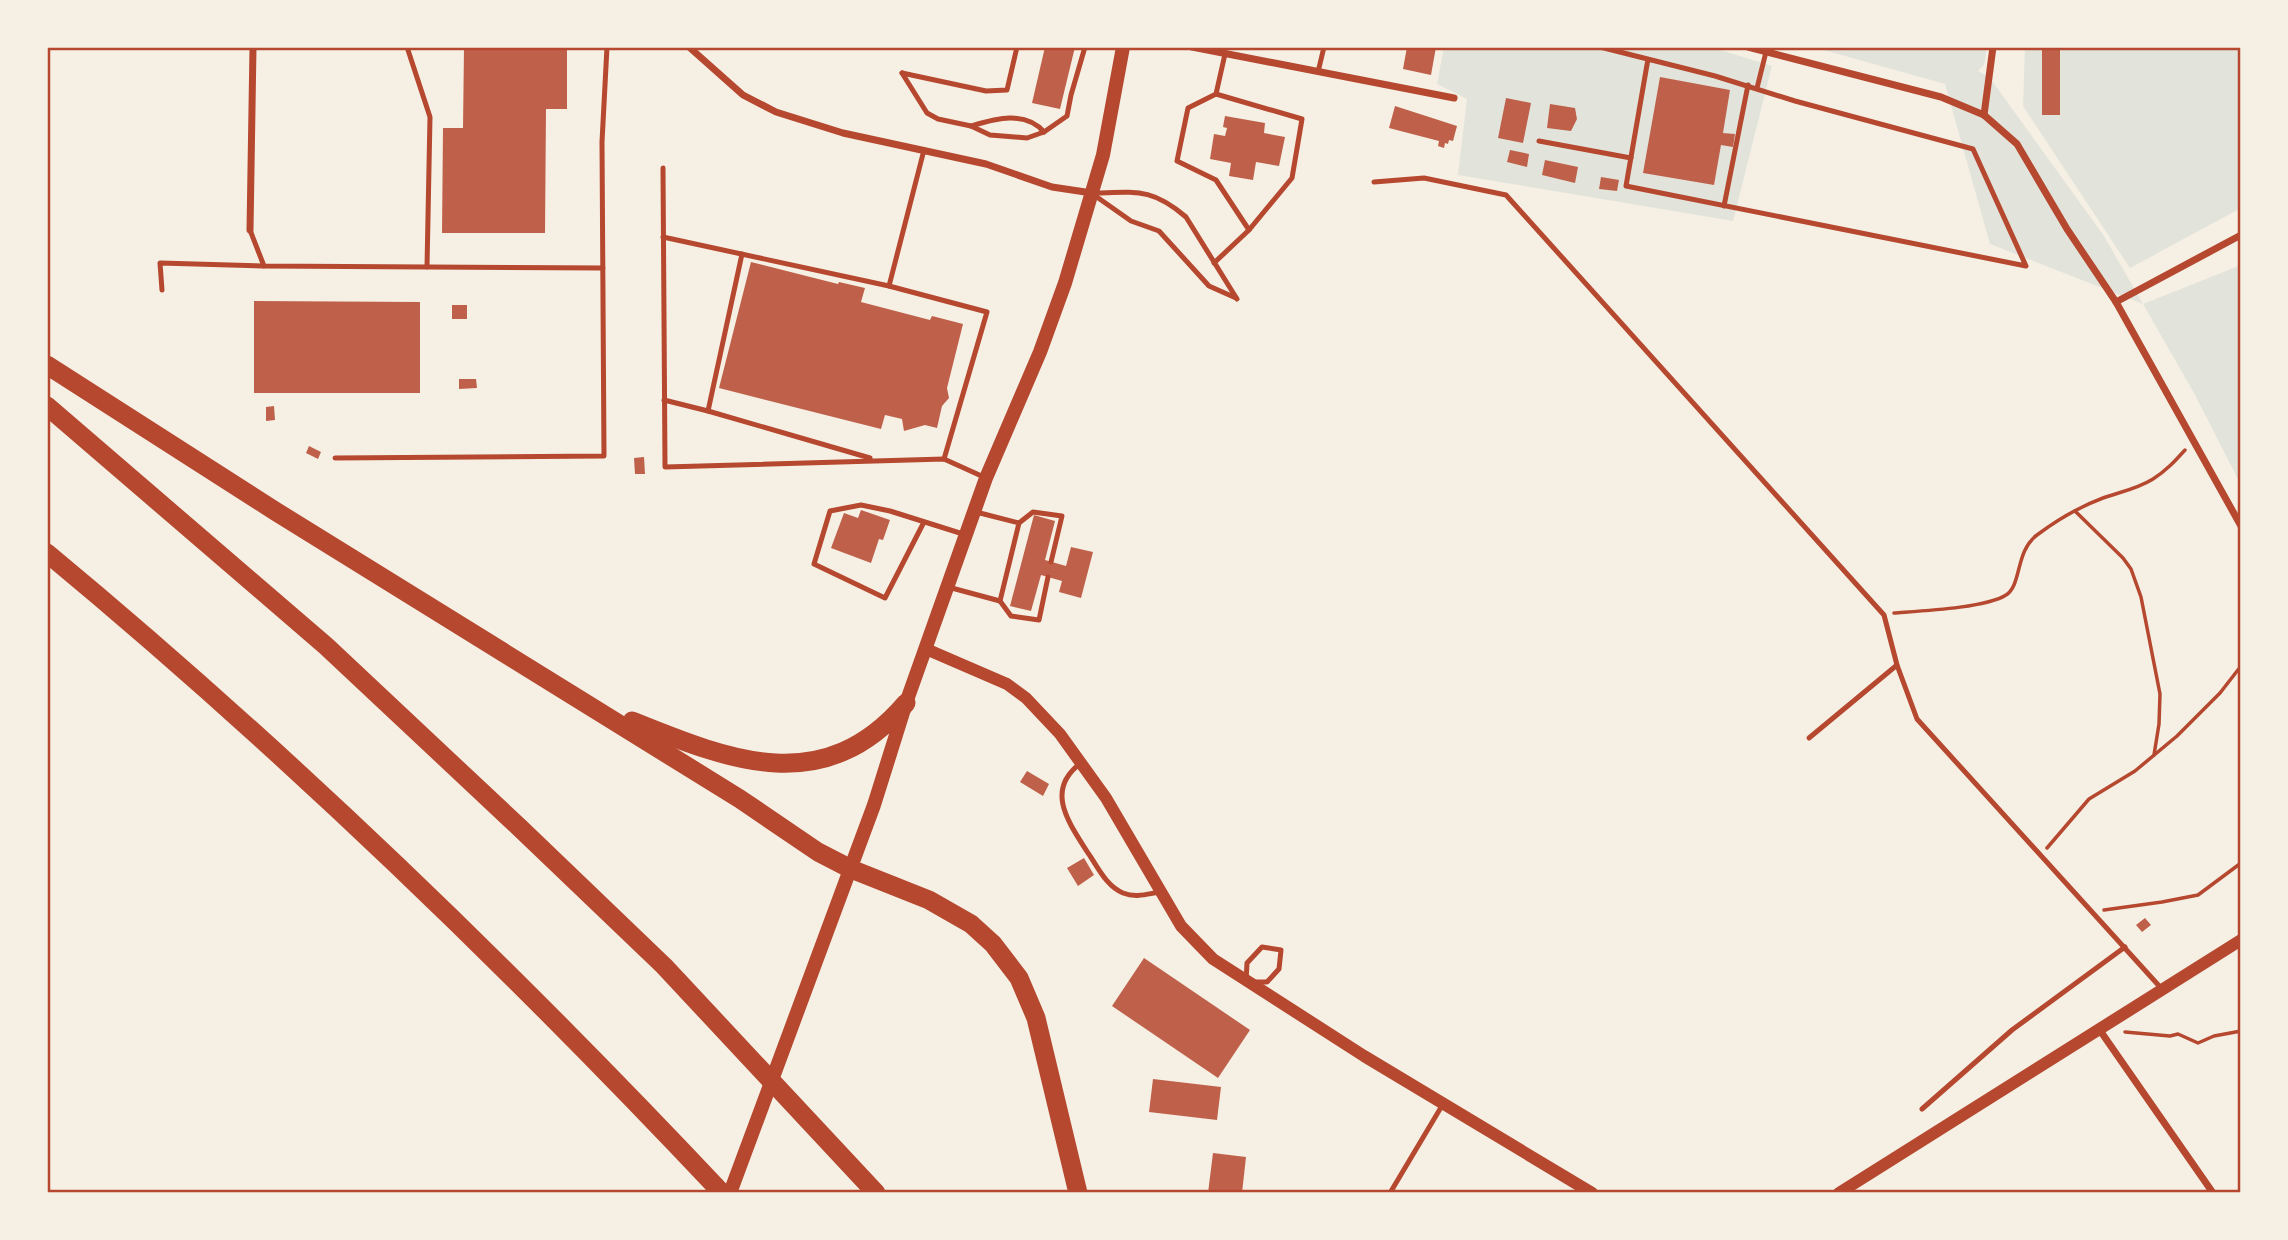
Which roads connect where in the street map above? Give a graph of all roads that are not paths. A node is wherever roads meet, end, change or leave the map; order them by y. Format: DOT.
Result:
graph roads {
  1 [pos="253,47"];
  2 [pos="407,47"];
  3 [pos="607,47"];
  4 [pos="689,47"];
  5 [pos="1017,47"];
  6 [pos="1085,47"];
  7 [pos="1123,47"];
  8 [pos="1192,47"];
  9 [pos="1324,47"];
  10 [pos="1600,47"];
  11 [pos="1748,47"];
  12 [pos="1993,47"];
  13 [pos="1766,52"];
  14 [pos="1225,54"];
  15 [pos="1648,59"];
  16 [pos="1318,72"];
  17 [pos="1748,85"];
  18 [pos="1757,88"];
  19 [pos="1216,94"];
  20 [pos="1454,98"];
  21 [pos="1984,115"];
  22 [pos="971,126"];
  23 [pos="1044,132"];
  24 [pos="1539,141"];
  25 [pos="925,150"];
  26 [pos="1631,158"];
  27 [pos="663,168"];
  28 [pos="1374,182"];
  29 [pos="1091,193"];
  30 [pos="1724,206"];
  31 [pos="250,230"];
  32 [pos="1249,230"];
  33 [pos="2241,235"];
  34 [pos="663,237"];
  35 [pos="742,254"];
  36 [pos="1214,263"];
  37 [pos="264,265"];
  38 [pos="427,267"];
  39 [pos="603,268"];
  40 [pos="889,286"];
  41 [pos="162,290"];
  42 [pos="2116,302"];
  43 [pos="47,365"];
  44 [pos="664,400"];
  45 [pos="47,406"];
  46 [pos="708,411"];
  47 [pos="335,458"];
  48 [pos="944,459"];
  49 [pos="878,460"];
  50 [pos="986,478"];
  51 [pos="975,511"];
  52 [pos="924,522"];
  53 [pos="1019,523"];
  54 [pos="2241,526"];
  55 [pos="966,536"];
  56 [pos="47,553"];
  57 [pos="1051,562"];
  58 [pos="1048,577"];
  59 [pos="948,587"];
  60 [pos="1000,601"];
  61 [pos="926,649"];
  62 [pos="1896,664"];
  63 [pos="584,701"];
  64 [pos="906,703"];
  65 [pos="1809,738"];
  66 [pos="1083,763"];
  67 [pos="851,869"];
  68 [pos="1160,892"];
  69 [pos="2241,940"];
  70 [pos="2125,947"];
  71 [pos="1246,982"];
  72 [pos="2164,990"];
  73 [pos="2099,1029"];
  74 [pos="1443,1104"];
  75 [pos="1922,1109"];
  76 [pos="715,1186"];
  77 [pos="730,1193"];
  78 [pos="876,1193"];
  79 [pos="1078,1193"];
  80 [pos="1390,1193"];
  81 [pos="1592,1193"];
  82 [pos="1839,1193"];
  83 [pos="2213,1193"];
  1 -- 31 [label="street"];
  2 -- 38 [label="lane"];
  3 -- 39 [label="lane"];
  4 -- 25 [label="street"];
  5 -- 22 [label="lane"];
  6 -- 23 [label="lane"];
  7 -- 29 [label="main road"];
  8 -- 14 [label="street"];
  9 -- 16 [label="lane"];
  10 -- 15 [label="lane"];
  11 -- 13 [label="street"];
  12 -- 21 [label="street"];
  13 -- 18 [label="lane"];
  13 -- 21 [label="street"];
  14 -- 16 [label="street"];
  14 -- 19 [label="lane"];
  15 -- 17 [label="lane"];
  15 -- 26 [label="lane"];
  16 -- 20 [label="street"];
  17 -- 18 [label="lane"];
  17 -- 30 [label="lane"];
  18 -- 30 [label="lane"];
  19 -- 32 [label="lane"];
  19 -- 32 [label="lane"];
  21 -- 42 [label="street"];
  22 -- 23 [label="lane"];
  22 -- 23 [label="lane"];
  24 -- 26 [label="lane"];
  25 -- 29 [label="street"];
  25 -- 40 [label="lane"];
  26 -- 30 [label="lane"];
  27 -- 34 [label="lane"];
  28 -- 62 [label="lane"];
  29 -- 36 [label="lane"];
  29 -- 36 [label="lane"];
  29 -- 50 [label="main road"];
  31 -- 37 [label="lane"];
  32 -- 36 [label="lane"];
  33 -- 42 [label="street"];
  34 -- 35 [label="lane"];
  34 -- 44 [label="lane"];
  35 -- 40 [label="lane"];
  35 -- 46 [label="lane"];
  37 -- 38 [label="lane"];
  37 -- 41 [label="lane"];
  38 -- 39 [label="lane"];
  39 -- 47 [label="lane"];
  40 -- 48 [label="lane"];
  42 -- 54 [label="street"];
  43 -- 63 [label="highway"];
  44 -- 46 [label="lane"];
  44 -- 49 [label="lane"];
  45 -- 78 [label="highway"];
  46 -- 49 [label="lane"];
  48 -- 49 [label="lane"];
  48 -- 50 [label="lane"];
  50 -- 51 [label="main road"];
  51 -- 53 [label="lane"];
  51 -- 55 [label="main road"];
  52 -- 52 [label="lane"];
  52 -- 55 [label="lane"];
  53 -- 57 [label="lane"];
  53 -- 60 [label="lane"];
  55 -- 59 [label="main road"];
  56 -- 76 [label="highway"];
  58 -- 60 [label="lane"];
  59 -- 60 [label="lane"];
  59 -- 61 [label="main road"];
  61 -- 64 [label="main road"];
  61 -- 66 [label="street"];
  62 -- 65 [label="lane"];
  62 -- 70 [label="lane"];
  63 -- 64 [label="highway"];
  63 -- 67 [label="highway"];
  64 -- 67 [label="main road"];
  66 -- 68 [label="street"];
  66 -- 68 [label="lane"];
  67 -- 77 [label="main road"];
  67 -- 79 [label="highway"];
  68 -- 71 [label="street"];
  69 -- 72 [label="street"];
  70 -- 72 [label="lane"];
  70 -- 75 [label="lane"];
  71 -- 71 [label="lane"];
  71 -- 74 [label="street"];
  72 -- 73 [label="street"];
  73 -- 82 [label="street"];
  73 -- 83 [label="street"];
  74 -- 80 [label="lane"];
  74 -- 81 [label="street"];
}
